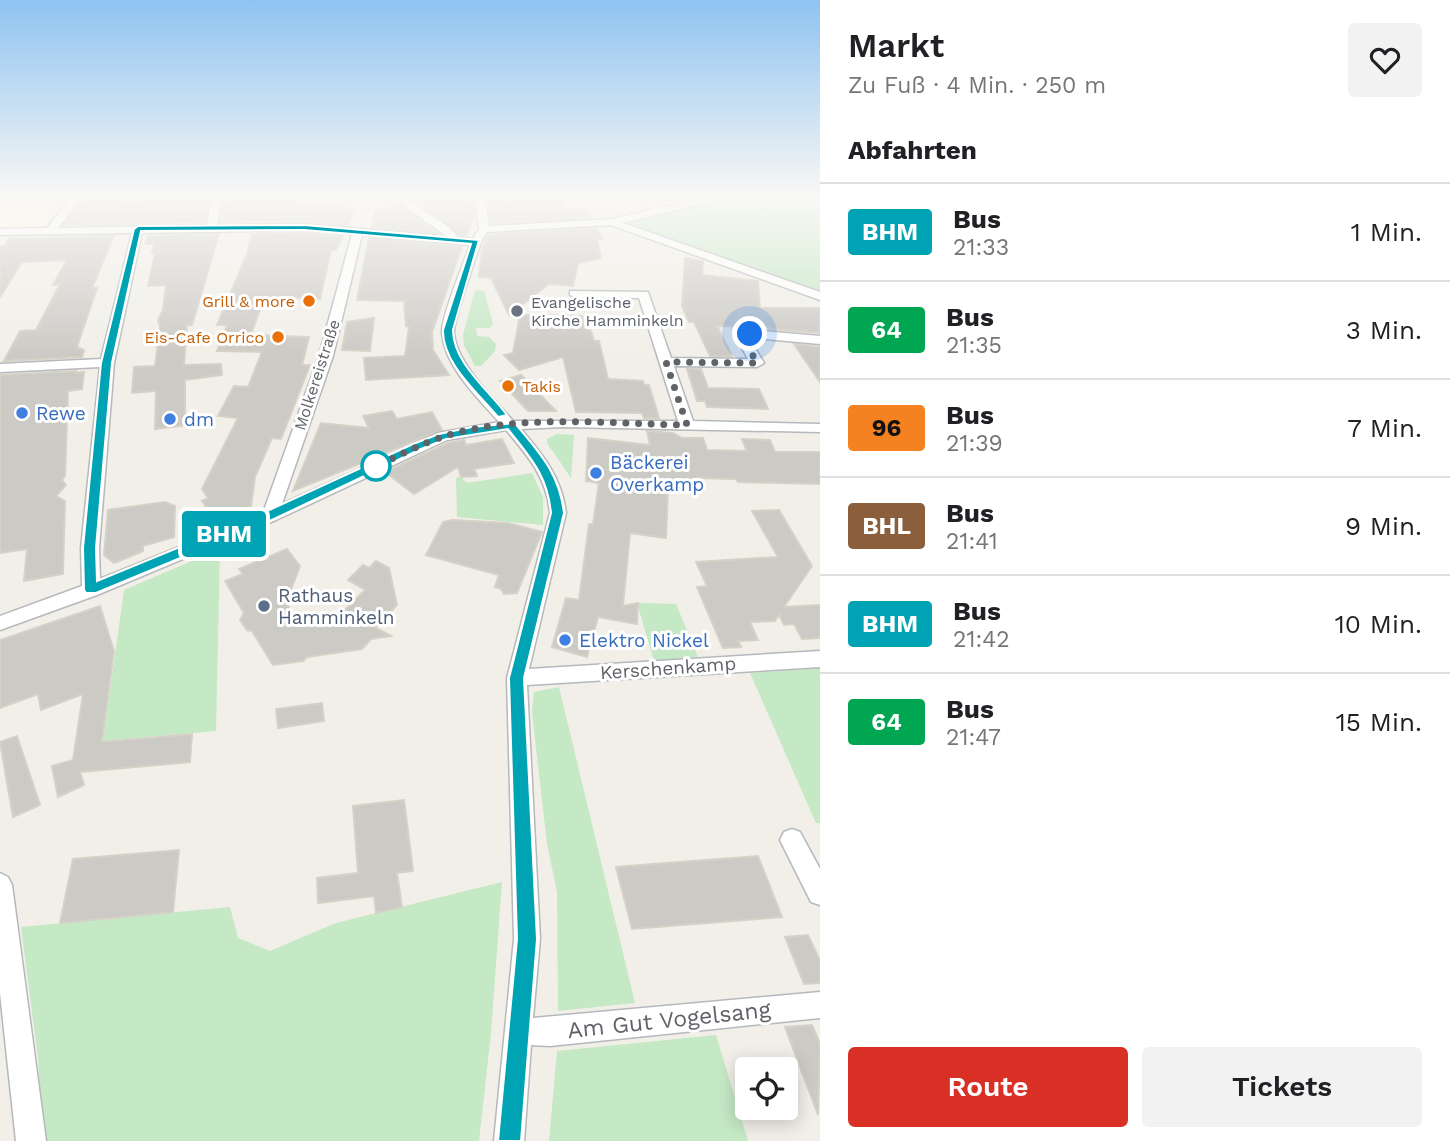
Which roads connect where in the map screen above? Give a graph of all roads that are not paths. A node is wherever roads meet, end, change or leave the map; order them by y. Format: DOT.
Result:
graph roads {
  1 [pos="134,249"];
  2 [pos="354,249"];
  3 [pos="474,249"];
  4 [pos="689,249"];
  5 [pos="574,293"];
  6 [pos="820,296"];
  7 [pos="820,340"];
  8 [pos="666,362"];
  9 [pos="107,363"];
  10 [pos="0,368"];
  11 [pos="511,425"];
  12 [pos="687,425"];
  13 [pos="820,428"];
  14 [pos="270,516"];
  15 [pos="91,590"];
  16 [pos="0,623"];
  17 [pos="820,659"];
  18 [pos="517,678"];
  19 [pos="792,840"];
  20 [pos="0,885"];
  21 [pos="820,893"];
  22 [pos="820,1005"];
  23 [pos="519,1031"];
  24 [pos="31,1141"];
  25 [pos="509,1141"];
  1 -- 9 [label="street"];
  2 -- 14 [label="street, Molkereistraße"];
  3 -- 11 [label="street"];
  4 -- 6 [label="street"];
  5 -- 8 [label="street"];
  7 -- 8 [label="street"];
  8 -- 12 [label="street"];
  9 -- 10 [label="street"];
  9 -- 15 [label="street"];
  11 -- 12 [label="street"];
  11 -- 14 [label="street"];
  11 -- 18 [label="street"];
  12 -- 13 [label="street"];
  14 -- 15 [label="street"];
  15 -- 16 [label="street"];
  17 -- 18 [label="street, Kerschenkamp"];
  18 -- 23 [label="street"];
  19 -- 21 [label="street"];
  20 -- 24 [label="street"];
  22 -- 23 [label="street, Am Gut Vogelsang"];
  23 -- 25 [label="street"];
}
